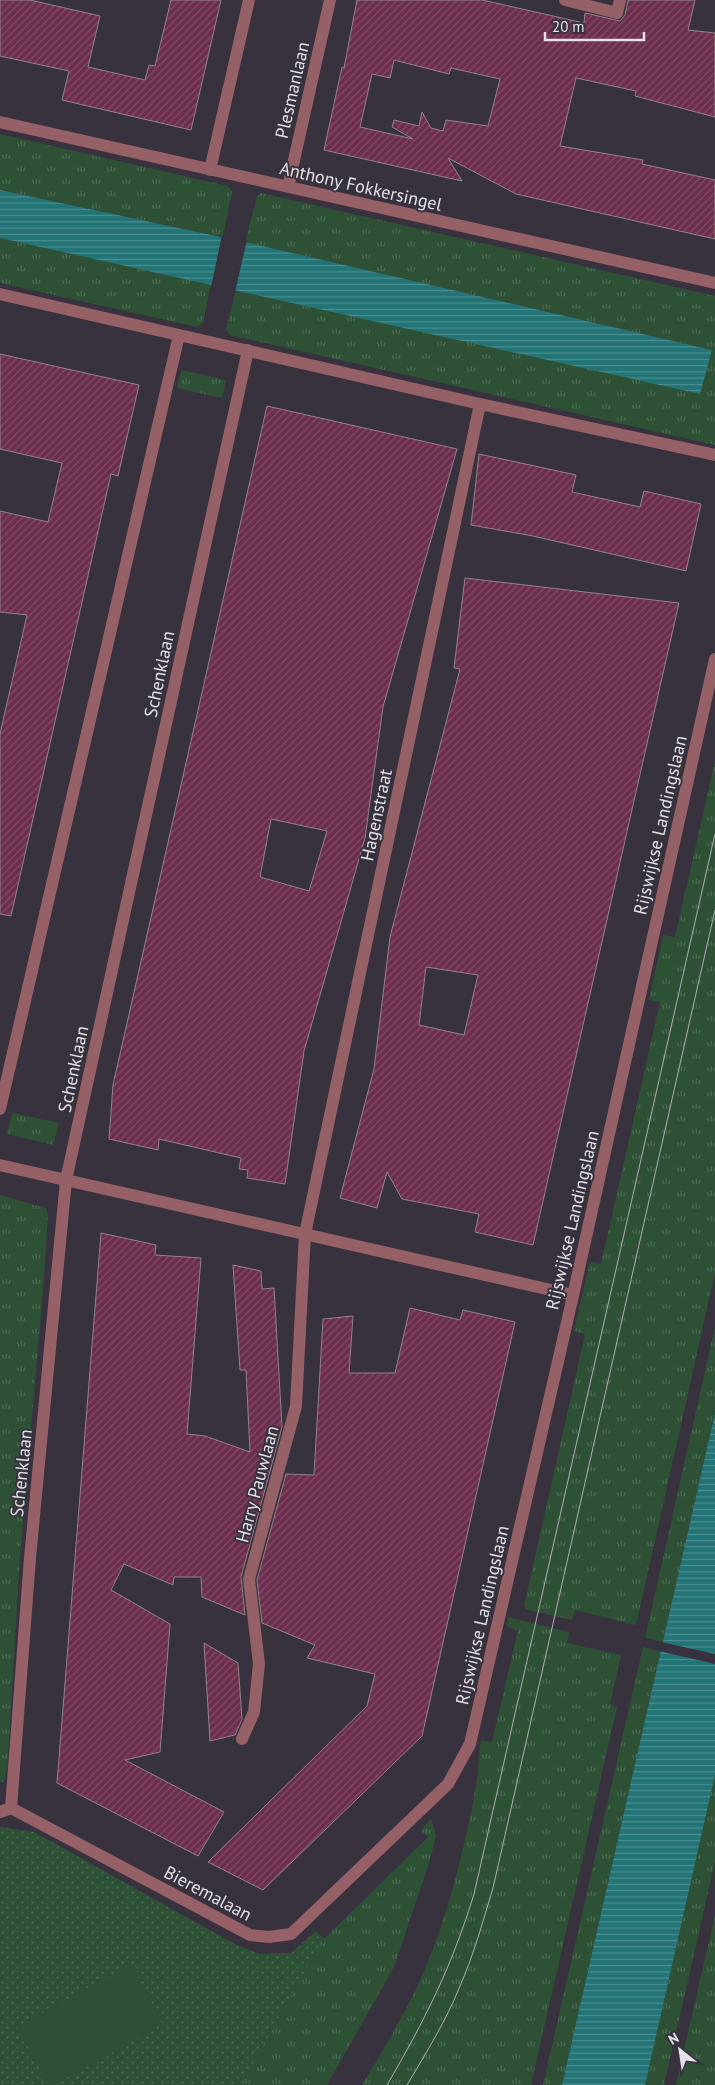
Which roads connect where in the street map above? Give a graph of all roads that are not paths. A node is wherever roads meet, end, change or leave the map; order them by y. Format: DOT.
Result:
graph roads {
  1 [pos="249,0"];
  2 [pos="330,0"];
  3 [pos="565,0"];
  4 [pos="620,0"];
  5 [pos="0,122"];
  6 [pos="210,170"];
  7 [pos="288,187"];
  8 [pos="715,283"];
  9 [pos="0,294"];
  10 [pos="179,335"];
  11 [pos="248,350"];
  12 [pos="480,404"];
  13 [pos="715,455"];
  14 [pos="715,659"];
  15 [pos="0,1109"];
  16 [pos="0,1165"];
  17 [pos="66,1180"];
  18 [pos="306,1234"];
  19 [pos="573,1295"];
  20 [pos="242,1739"];
  21 [pos="448,1784"];
  22 [pos="6,1810"];
  1 -- 6 [label="street"];
  2 -- 7 [label="street, Plesmanlaan"];
  3 -- 4 [label="street"];
  5 -- 6 [label="street, Anthony Fokkersingel"];
  6 -- 7 [label="street, Anthony Fokkersingel"];
  7 -- 8 [label="street, Anthony Fokkersingel"];
  9 -- 10 [label="street"];
  10 -- 11 [label="street"];
  10 -- 15 [label="street"];
  11 -- 12 [label="street"];
  11 -- 17 [label="street, Schenklaan"];
  12 -- 13 [label="street"];
  12 -- 18 [label="street, Hagenstraat"];
  14 -- 19 [label="street, Rijswijkse Landingslaan"];
  16 -- 17 [label="street"];
  17 -- 18 [label="street"];
  17 -- 22 [label="street, Schenklaan"];
  18 -- 19 [label="street"];
  18 -- 20 [label="street, Harry Pauwlaan"];
  19 -- 21 [label="street, Rijswijkse Landingslaan"];
  21 -- 22 [label="street, Bieremalaan"];
}
